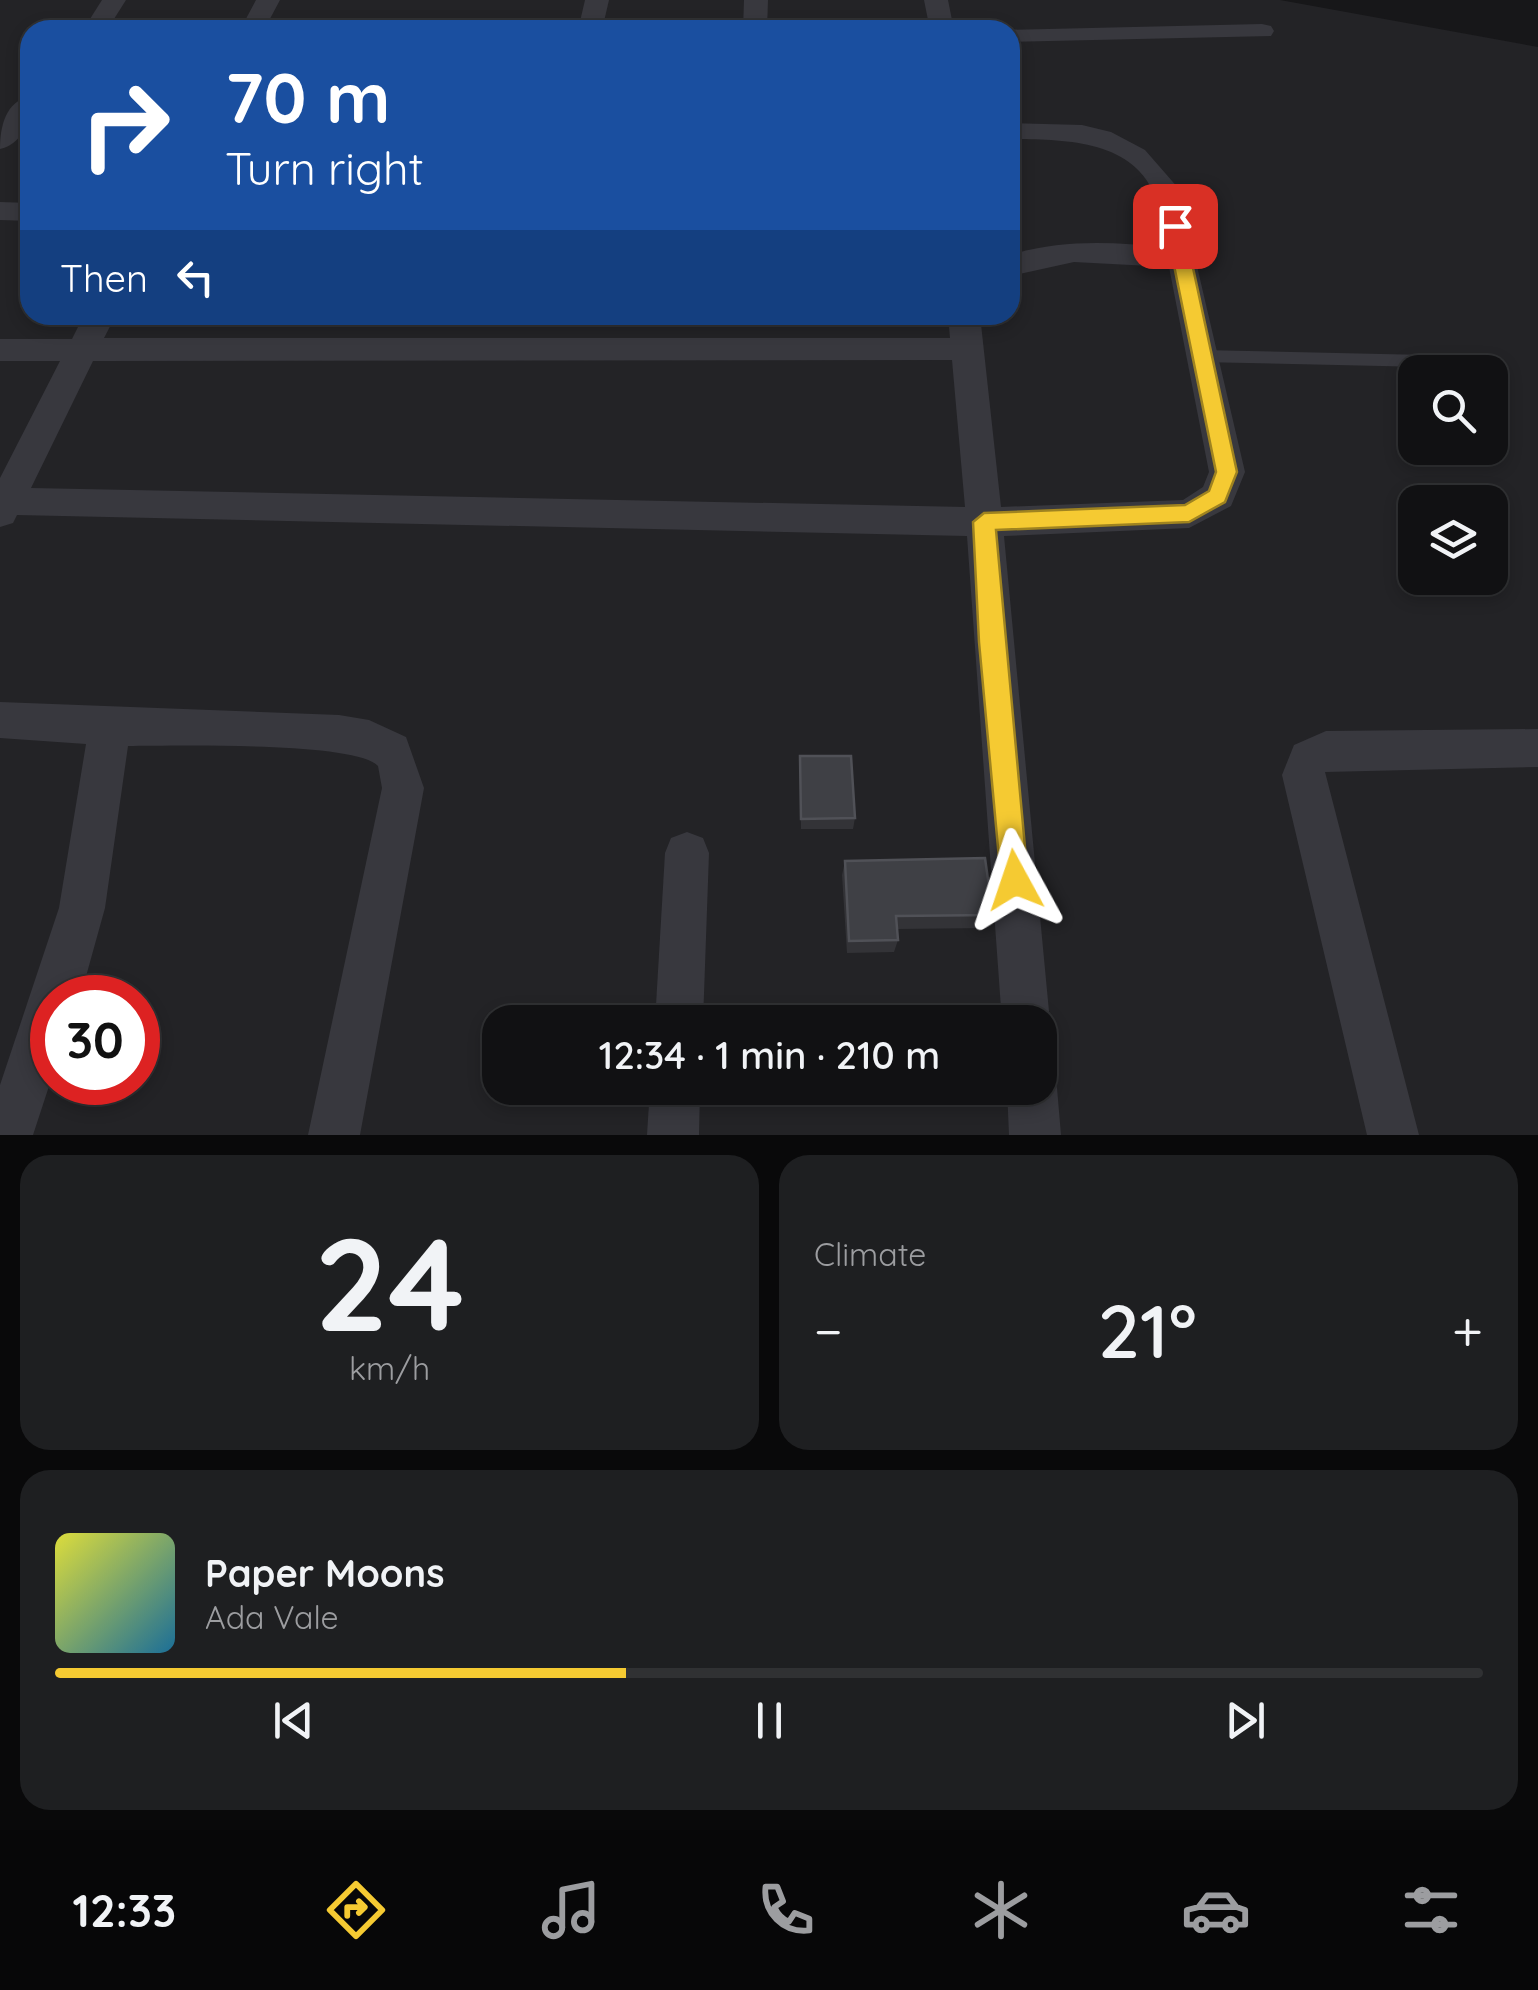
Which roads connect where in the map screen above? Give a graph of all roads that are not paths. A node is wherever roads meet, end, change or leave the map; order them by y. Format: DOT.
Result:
graph roads {
  1 [pos="1262,31"];
  2 [pos="1020,35"];
  3 [pos="19,107"];
  4 [pos="1020,132"];
  5 [pos="0,141"];
  6 [pos="1182,258"];
  7 [pos="1020,263"];
  8 [pos="95,325"];
  9 [pos="965,332"];
  10 [pos="0,350"];
  11 [pos="81,352"];
  12 [pos="1200,356"];
  13 [pos="1398,360"];
  14 [pos="3,507"];
  15 [pos="984,522"];
  16 [pos="0,720"];
  17 [pos="110,727"];
  18 [pos="1538,748"];
  19 [pos="686,853"];
  20 [pos="63,975"];
  21 [pos="679,1005"];
  22 [pos="1025,1005"];
  23 [pos="30,1071"];
  24 [pos="675,1105"];
  25 [pos="1033,1105"];
  26 [pos="7,1135"];
  27 [pos="334,1135"];
  28 [pos="673,1135"];
  29 [pos="1036,1135"];
  30 [pos="1393,1135"];
  1 -- 2 [label="street"];
  3 -- 5 [label="street"];
  4 -- 6 [label="street"];
  6 -- 7 [label="street"];
  6 -- 12 [label="street"];
  8 -- 11 [label="street"];
  9 -- 11 [label="street"];
  9 -- 15 [label="street"];
  10 -- 11 [label="street"];
  11 -- 14 [label="street"];
  12 -- 13 [label="lane"];
  12 -- 15 [label="street"];
  14 -- 15 [label="street"];
  15 -- 22 [label="street"];
  16 -- 17 [label="street"];
  17 -- 20 [label="street"];
  17 -- 27 [label="street"];
  18 -- 30 [label="street"];
  19 -- 21 [label="street"];
  23 -- 26 [label="street"];
  24 -- 28 [label="street"];
  25 -- 29 [label="street"];
}
